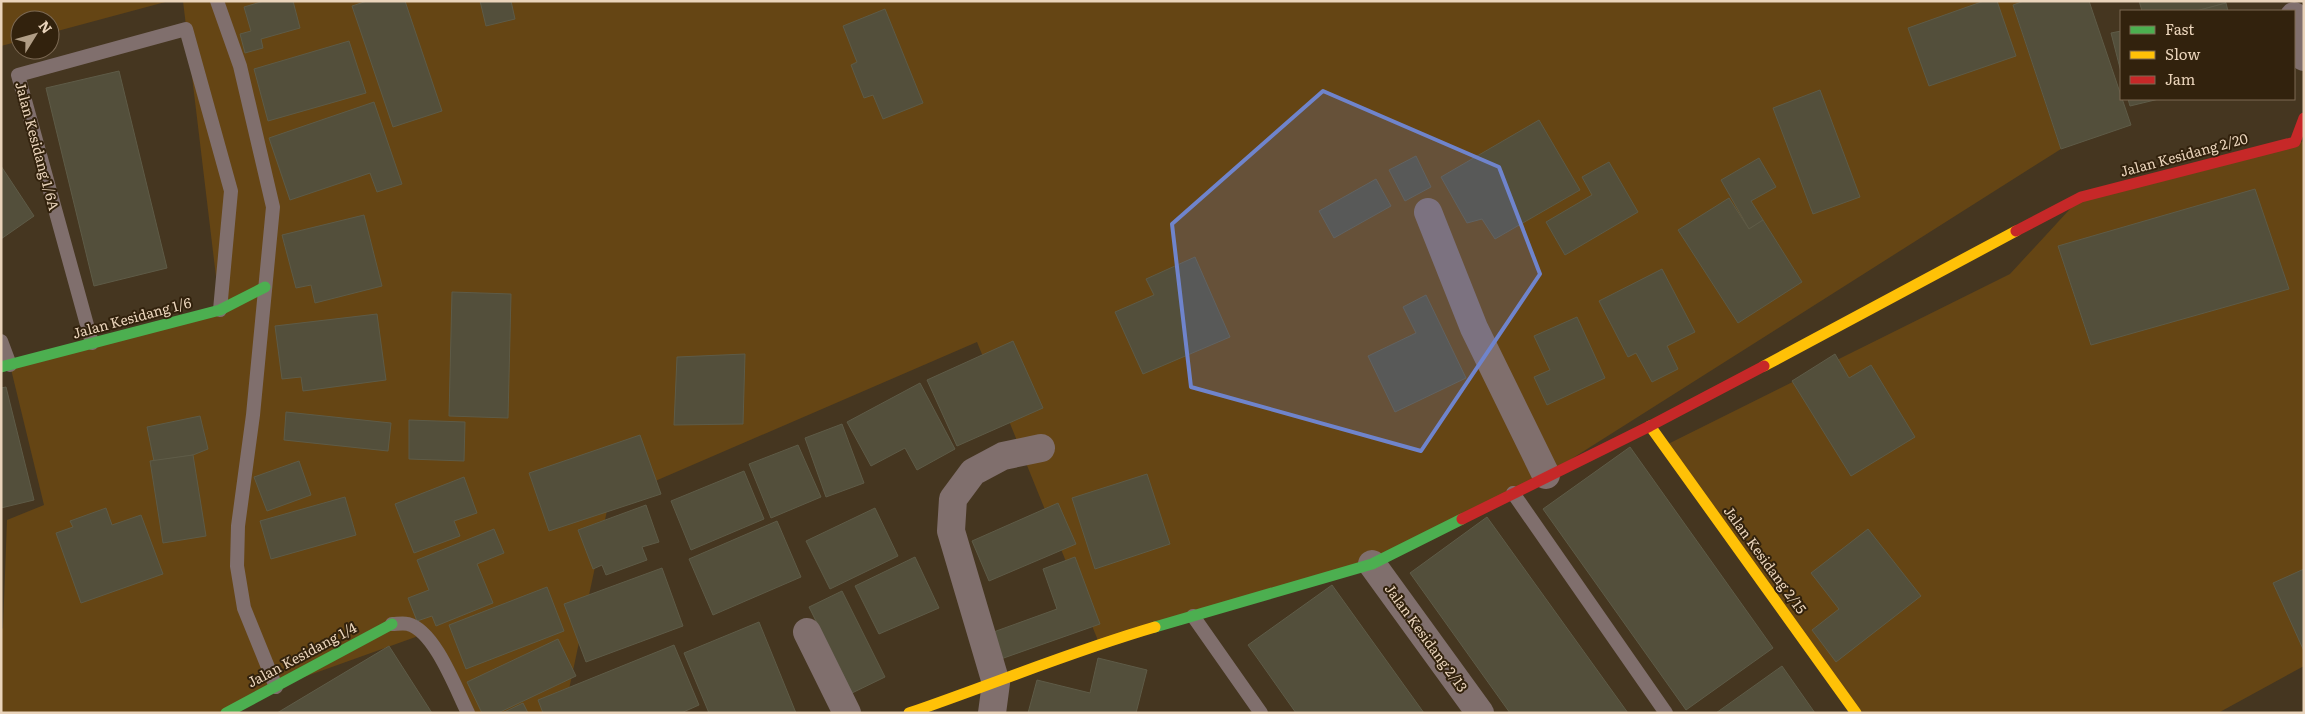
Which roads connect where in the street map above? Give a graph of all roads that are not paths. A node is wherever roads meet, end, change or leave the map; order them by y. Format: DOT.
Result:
graph roads {
  1 [pos="217,1"];
  2 [pos="2295,20"];
  3 [pos="2304,57"];
  4 [pos="2304,118"];
  5 [pos="2299,145"];
  6 [pos="1428,212"];
  7 [pos="265,287"];
  8 [pos="220,310"];
  9 [pos="1,341"];
  10 [pos="92,343"];
  11 [pos="5,366"];
  12 [pos="1650,426"];
  13 [pos="1041,448"];
  14 [pos="1546,476"];
  15 [pos="1514,493"];
  16 [pos="1372,564"];
  17 [pos="1193,616"];
  18 [pos="392,624"];
  19 [pos="807,632"];
  20 [pos="996,683"];
  21 [pos="276,687"];
  22 [pos="226,713"];
  23 [pos="468,713"];
  24 [pos="847,713"];
  25 [pos="909,713"];
  26 [pos="992,713"];
  27 [pos="1261,713"];
  28 [pos="1480,713"];
  29 [pos="1666,713"];
  30 [pos="1856,713"];
  1 -- 7 [label="lane"];
  2 -- 3 [label="street"];
  4 -- 5 [label="street"];
  5 -- 12 [label="street, Jalan Kesidang 2/20"];
  6 -- 14 [label="street"];
  7 -- 8 [label="street, Jalan Kesidang 1/6"];
  7 -- 21 [label="lane"];
  8 -- 10 [label="street, Jalan Kesidang 1/6"];
  8 -- 10 [label="lane, Jalan Kesidang 1/6A"];
  9 -- 11 [label="lane"];
  10 -- 11 [label="street, Jalan Kesidang 1/6"];
  12 -- 14 [label="street, Jalan Kesidang 2/20"];
  12 -- 30 [label="street, Jalan Kesidang 2/15"];
  13 -- 20 [label="street"];
  14 -- 15 [label="street, Jalan Kesidang 2/20"];
  15 -- 16 [label="street, Jalan Kesidang 2/20"];
  15 -- 29 [label="lane"];
  16 -- 17 [label="street, Jalan Kesidang 2/20"];
  16 -- 28 [label="street, Jalan Kesidang 2/13"];
  17 -- 20 [label="street, Jalan Kesidang 2/20"];
  17 -- 27 [label="lane"];
  18 -- 21 [label="street, Jalan Kesidang 1/4"];
  18 -- 23 [label="lane"];
  19 -- 24 [label="street"];
  20 -- 25 [label="street, Jalan Kesidang 2/20"];
  20 -- 26 [label="street"];
  21 -- 22 [label="street, Jalan Kesidang 1/4"];
}
